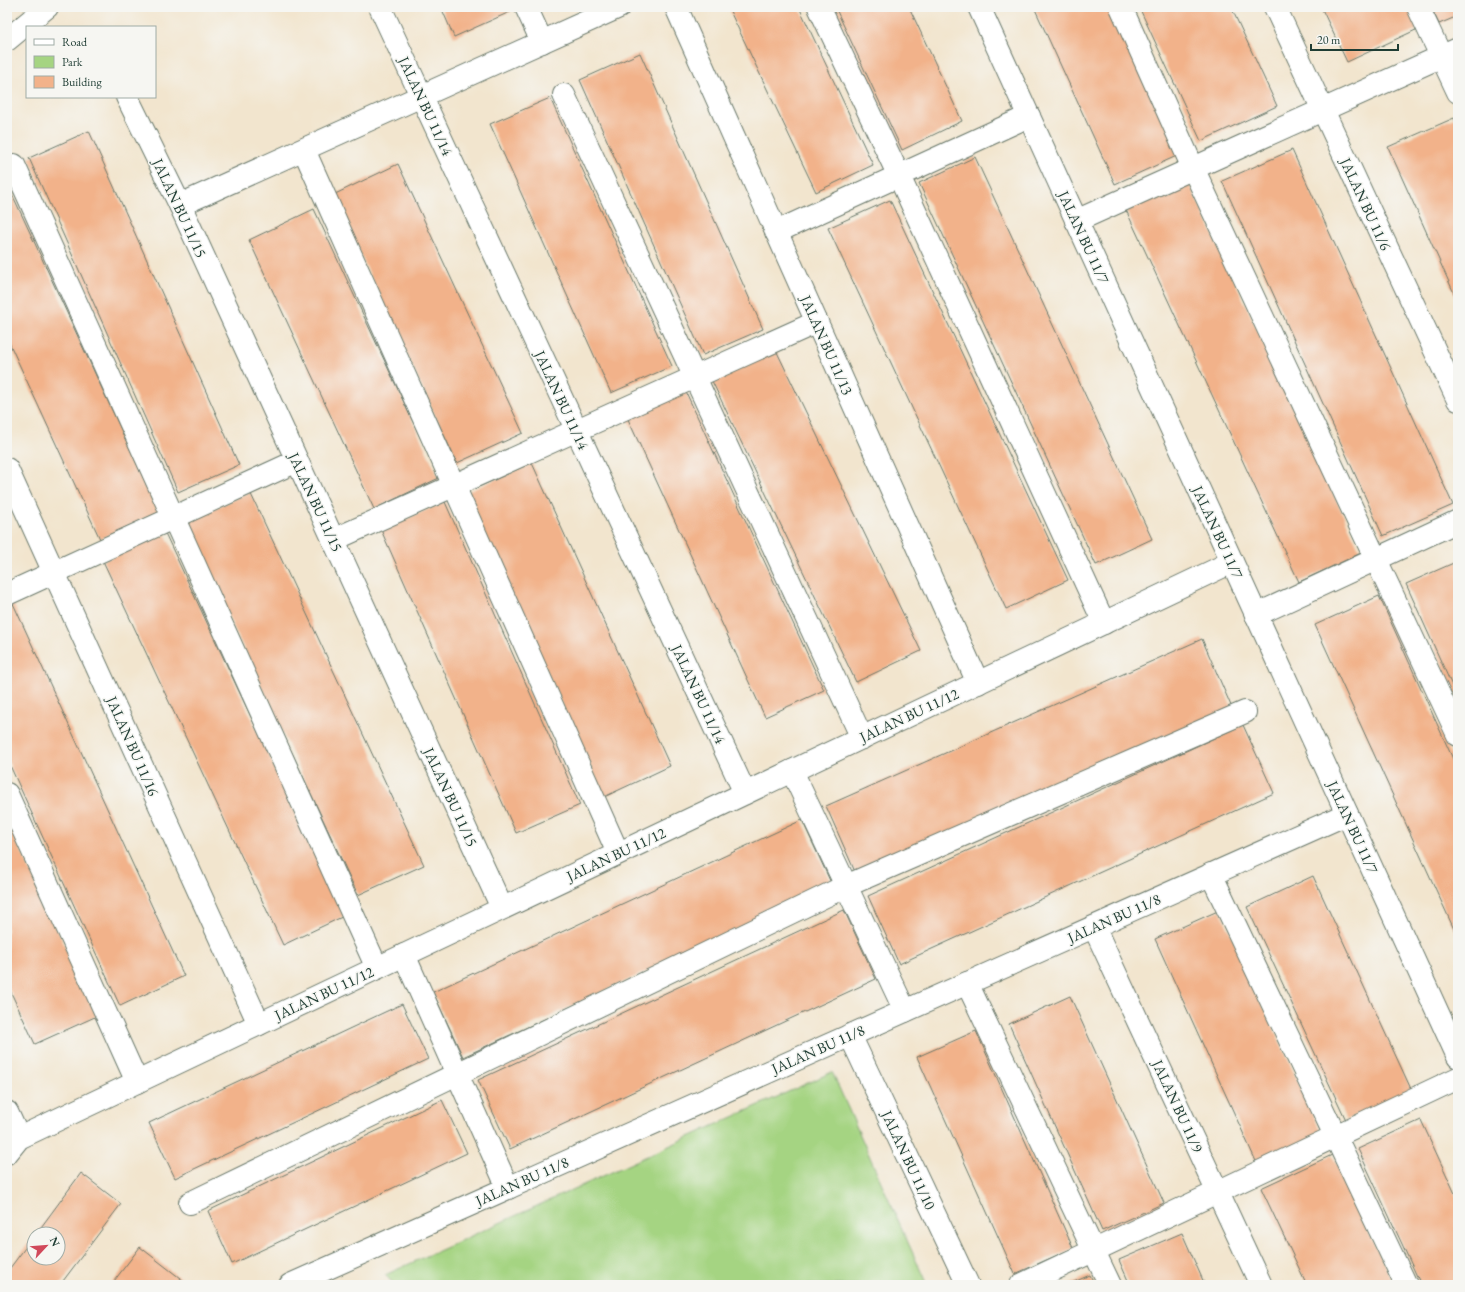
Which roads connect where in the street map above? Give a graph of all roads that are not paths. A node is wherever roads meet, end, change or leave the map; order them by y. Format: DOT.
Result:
graph roads {
  1 [pos="48,7"];
  2 [pos="380,7"];
  3 [pos="526,7"];
  4 [pos="619,7"];
  5 [pos="676,7"];
  6 [pos="819,7"];
  7 [pos="978,7"];
  8 [pos="1121,7"];
  9 [pos="1275,7"];
  10 [pos="1418,7"];
  11 [pos="7,40"];
  12 [pos="542,42"];
  13 [pos="1450,53"];
  14 [pos="1458,92"];
  15 [pos="564,95"];
  16 [pos="421,96"];
  17 [pos="128,98"];
  18 [pos="1322,109"];
  19 [pos="1028,116"];
  20 [pos="304,150"];
  21 [pos="14,164"];
  22 [pos="1193,168"];
  23 [pos="898,176"];
  24 [pos="180,205"];
  25 [pos="1076,221"];
  26 [pos="776,232"];
  27 [pos="817,322"];
  28 [pos="695,378"];
  29 [pos="1458,400"];
  30 [pos="577,430"];
  31 [pos="297,460"];
  32 [pos="7,469"];
  33 [pos="454,486"];
  34 [pos="173,517"];
  35 [pos="1458,521"];
  36 [pos="333,540"];
  37 [pos="1376,560"];
  38 [pos="1232,562"];
  39 [pos="54,572"];
  40 [pos="7,594"];
  41 [pos="1256,615"];
  42 [pos="1104,623"];
  43 [pos="978,683"];
  44 [pos="1245,712"];
  45 [pos="1458,735"];
  46 [pos="862,738"];
  47 [pos="792,771"];
  48 [pos="745,793"];
  49 [pos="7,794"];
  50 [pos="1347,814"];
  51 [pos="618,853"];
  52 [pos="1211,874"];
  53 [pos="846,886"];
  54 [pos="502,908"];
  55 [pos="1094,927"];
  56 [pos="404,955"];
  57 [pos="377,968"];
  58 [pos="967,983"];
  59 [pos="905,1011"];
  60 [pos="259,1024"];
  61 [pos="850,1035"];
  62 [pos="1457,1050"];
  63 [pos="457,1074"];
  64 [pos="1458,1078"];
  65 [pos="136,1082"];
  66 [pos="7,1112"];
  67 [pos="1335,1136"];
  68 [pos="13,1146"];
  69 [pos="508,1188"];
  70 [pos="1218,1192"];
  71 [pos="190,1203"];
  72 [pos="1094,1250"];
  73 [pos="302,1283"];
  74 [pos="968,1285"];
  75 [pos="1021,1285"];
  76 [pos="1110,1285"];
  77 [pos="1261,1285"];
  78 [pos="1406,1285"];
  1 -- 11 [label="street"];
  2 -- 16 [label="street, JALAN BU 11/14"];
  3 -- 12 [label="street"];
  4 -- 12 [label="street"];
  5 -- 26 [label="street, JALAN BU 11/13"];
  6 -- 23 [label="street"];
  7 -- 19 [label="street, JALAN BU 11/7"];
  8 -- 22 [label="street"];
  9 -- 18 [label="street, JALAN BU 11/6"];
  10 -- 13 [label="street"];
  12 -- 16 [label="street"];
  13 -- 14 [label="street"];
  13 -- 18 [label="street"];
  15 -- 28 [label="street"];
  16 -- 20 [label="street"];
  16 -- 30 [label="street, JALAN BU 11/14"];
  17 -- 24 [label="street, JALAN BU 11/15"];
  18 -- 22 [label="street"];
  18 -- 29 [label="street, JALAN BU 11/6"];
  19 -- 23 [label="street"];
  19 -- 25 [label="street, JALAN BU 11/7"];
  20 -- 24 [label="street"];
  20 -- 33 [label="street"];
  21 -- 34 [label="street"];
  22 -- 25 [label="street"];
  22 -- 37 [label="street"];
  23 -- 26 [label="street"];
  23 -- 42 [label="street"];
  24 -- 31 [label="street, JALAN BU 11/15"];
  25 -- 38 [label="street, JALAN BU 11/7"];
  26 -- 27 [label="street, JALAN BU 11/13"];
  27 -- 28 [label="street"];
  27 -- 43 [label="street, JALAN BU 11/13"];
  28 -- 30 [label="street"];
  28 -- 46 [label="street"];
  30 -- 33 [label="street"];
  30 -- 48 [label="street, JALAN BU 11/14"];
  31 -- 34 [label="street"];
  31 -- 36 [label="street, JALAN BU 11/15"];
  32 -- 39 [label="street, JALAN BU 11/16"];
  33 -- 36 [label="street"];
  33 -- 51 [label="street"];
  34 -- 39 [label="street"];
  34 -- 57 [label="street"];
  35 -- 37 [label="street"];
  36 -- 54 [label="street, JALAN BU 11/15"];
  37 -- 41 [label="street"];
  37 -- 45 [label="street"];
  38 -- 41 [label="street, JALAN BU 11/7"];
  38 -- 42 [label="street, JALAN BU 11/12"];
  39 -- 40 [label="street"];
  39 -- 60 [label="street, JALAN BU 11/16"];
  41 -- 50 [label="street, JALAN BU 11/7"];
  42 -- 43 [label="street, JALAN BU 11/12"];
  43 -- 46 [label="street, JALAN BU 11/12"];
  44 -- 53 [label="street"];
  46 -- 47 [label="street, JALAN BU 11/12"];
  47 -- 48 [label="street, JALAN BU 11/12"];
  47 -- 53 [label="street"];
  48 -- 51 [label="street, JALAN BU 11/12"];
  49 -- 65 [label="street"];
  50 -- 52 [label="street, JALAN BU 11/8"];
  50 -- 62 [label="street, JALAN BU 11/7"];
  51 -- 54 [label="street, JALAN BU 11/12"];
  52 -- 55 [label="street, JALAN BU 11/8"];
  52 -- 67 [label="street"];
  53 -- 59 [label="street"];
  53 -- 63 [label="street"];
  54 -- 56 [label="street, JALAN BU 11/12"];
  55 -- 58 [label="street, JALAN BU 11/8"];
  55 -- 70 [label="street, JALAN BU 11/9"];
  56 -- 57 [label="street, JALAN BU 11/12"];
  56 -- 63 [label="street"];
  57 -- 60 [label="street, JALAN BU 11/12"];
  58 -- 59 [label="street, JALAN BU 11/8"];
  58 -- 72 [label="street"];
  59 -- 61 [label="street, JALAN BU 11/8"];
  60 -- 65 [label="street, JALAN BU 11/12"];
  61 -- 69 [label="street, JALAN BU 11/8"];
  61 -- 74 [label="street, JALAN BU 11/10"];
  63 -- 69 [label="street"];
  63 -- 71 [label="street"];
  64 -- 67 [label="street"];
  65 -- 68 [label="street, JALAN BU 11/12"];
  66 -- 68 [label="street"];
  67 -- 70 [label="street"];
  67 -- 78 [label="street"];
  69 -- 73 [label="street, JALAN BU 11/8"];
  70 -- 72 [label="street"];
  70 -- 77 [label="street, JALAN BU 11/9"];
  72 -- 75 [label="street"];
  72 -- 76 [label="street"];
}
